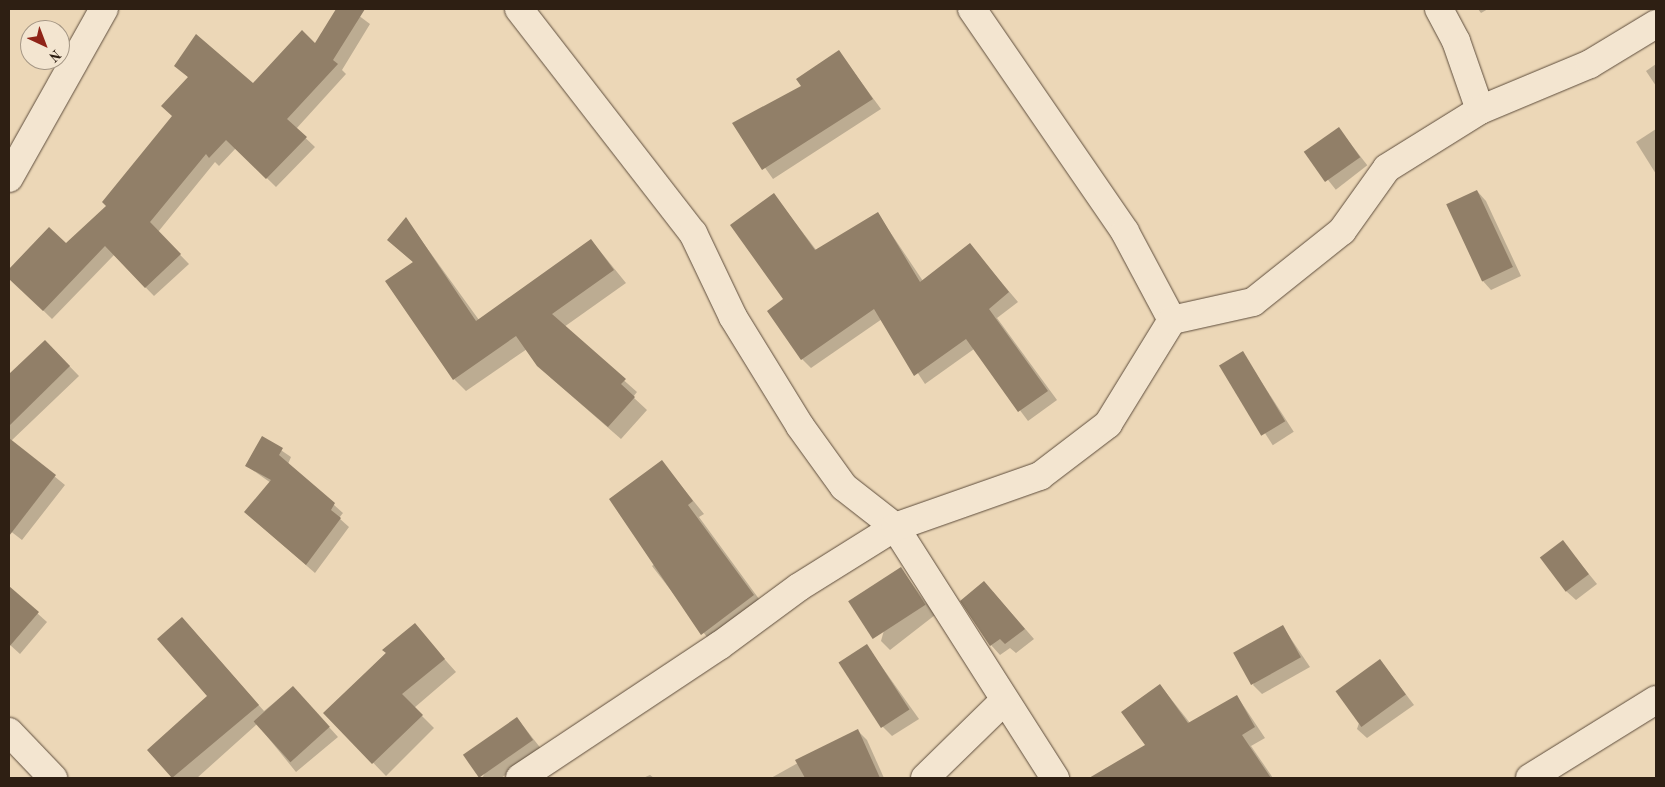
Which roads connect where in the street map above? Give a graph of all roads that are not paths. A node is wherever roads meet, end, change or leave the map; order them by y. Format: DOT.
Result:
graph roads {
  1 [pos="104,9"];
  2 [pos="519,9"];
  3 [pos="972,9"];
  4 [pos="1439,9"];
  5 [pos="1656,24"];
  6 [pos="1480,110"];
  7 [pos="9,178"];
  8 [pos="1172,320"];
  9 [pos="895,527"];
  10 [pos="1656,700"];
  11 [pos="1003,702"];
  12 [pos="9,732"];
  13 [pos="52,778"];
  14 [pos="520,778"];
  15 [pos="925,778"];
  16 [pos="1055,778"];
  17 [pos="1530,778"];
  1 -- 7 [label="street"];
  2 -- 9 [label="street"];
  3 -- 8 [label="street"];
  4 -- 6 [label="street"];
  5 -- 6 [label="street"];
  6 -- 8 [label="street"];
  8 -- 9 [label="street"];
  9 -- 11 [label="street"];
  9 -- 14 [label="street"];
  10 -- 17 [label="street"];
  11 -- 15 [label="street"];
  11 -- 16 [label="street"];
  12 -- 13 [label="street"];
}
